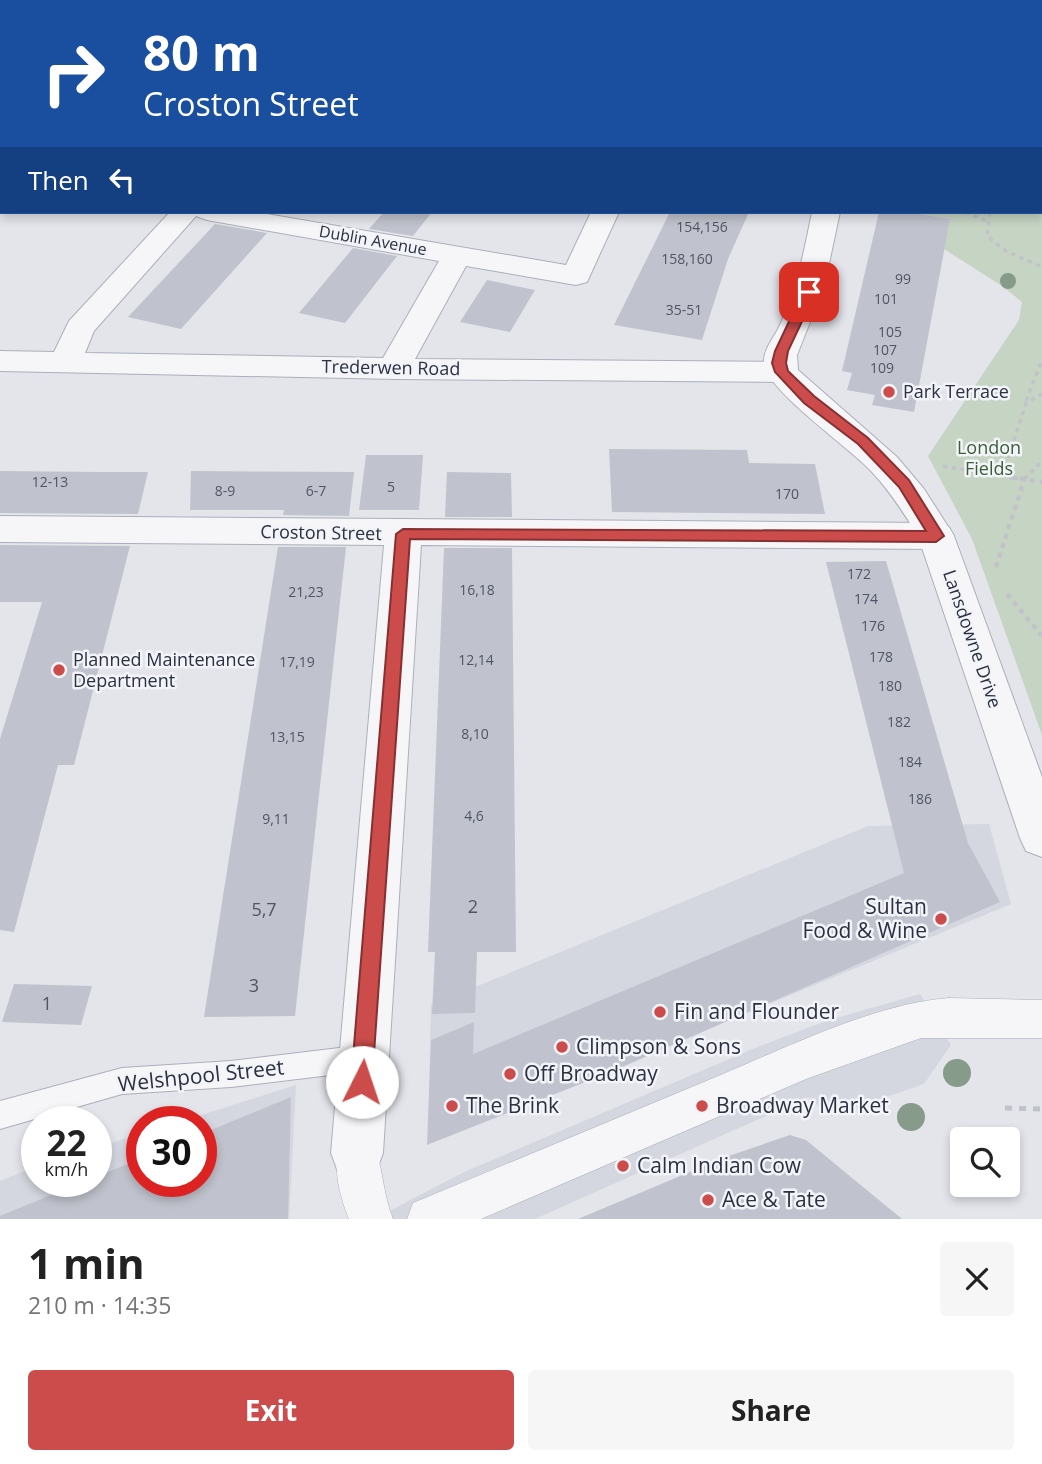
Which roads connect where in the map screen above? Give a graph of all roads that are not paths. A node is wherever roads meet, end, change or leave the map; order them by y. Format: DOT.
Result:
graph roads {
  1 [pos="183,214"];
  2 [pos="233,214"];
  3 [pos="604,214"];
  4 [pos="826,214"];
  5 [pos="259,216"];
  6 [pos="457,255"];
  7 [pos="0,361"];
  8 [pos="66,361"];
  9 [pos="397,369"];
  10 [pos="781,372"];
  11 [pos="0,529"];
  12 [pos="403,534"];
  13 [pos="936,536"];
  14 [pos="1042,838"];
  15 [pos="1042,1018"];
  16 [pos="364,1058"];
  17 [pos="0,1115"];
  18 [pos="357,1153"];
  19 [pos="371,1219"];
  20 [pos="429,1219"];
  1 -- 8 [label="street"];
  2 -- 5 [label="street, Dublin Avenue"];
  3 -- 6 [label="street, Dublin Avenue"];
  4 -- 10 [label="street"];
  5 -- 6 [label="street, Dublin Avenue"];
  6 -- 9 [label="street, Dublin Avenue"];
  7 -- 8 [label="street, Trederwen Road"];
  8 -- 9 [label="street, Trederwen Road"];
  9 -- 10 [label="street, Trederwen Road"];
  10 -- 13 [label="street, Lansdowne Drive"];
  11 -- 12 [label="street, Croston Street"];
  12 -- 13 [label="street, Croston Street"];
  12 -- 16 [label="street"];
  13 -- 14 [label="street, Lansdowne Drive"];
  15 -- 20 [label="street"];
  16 -- 17 [label="lane, Welshpool Street"];
  16 -- 18 [label="street"];
  18 -- 19 [label="street"];
}
